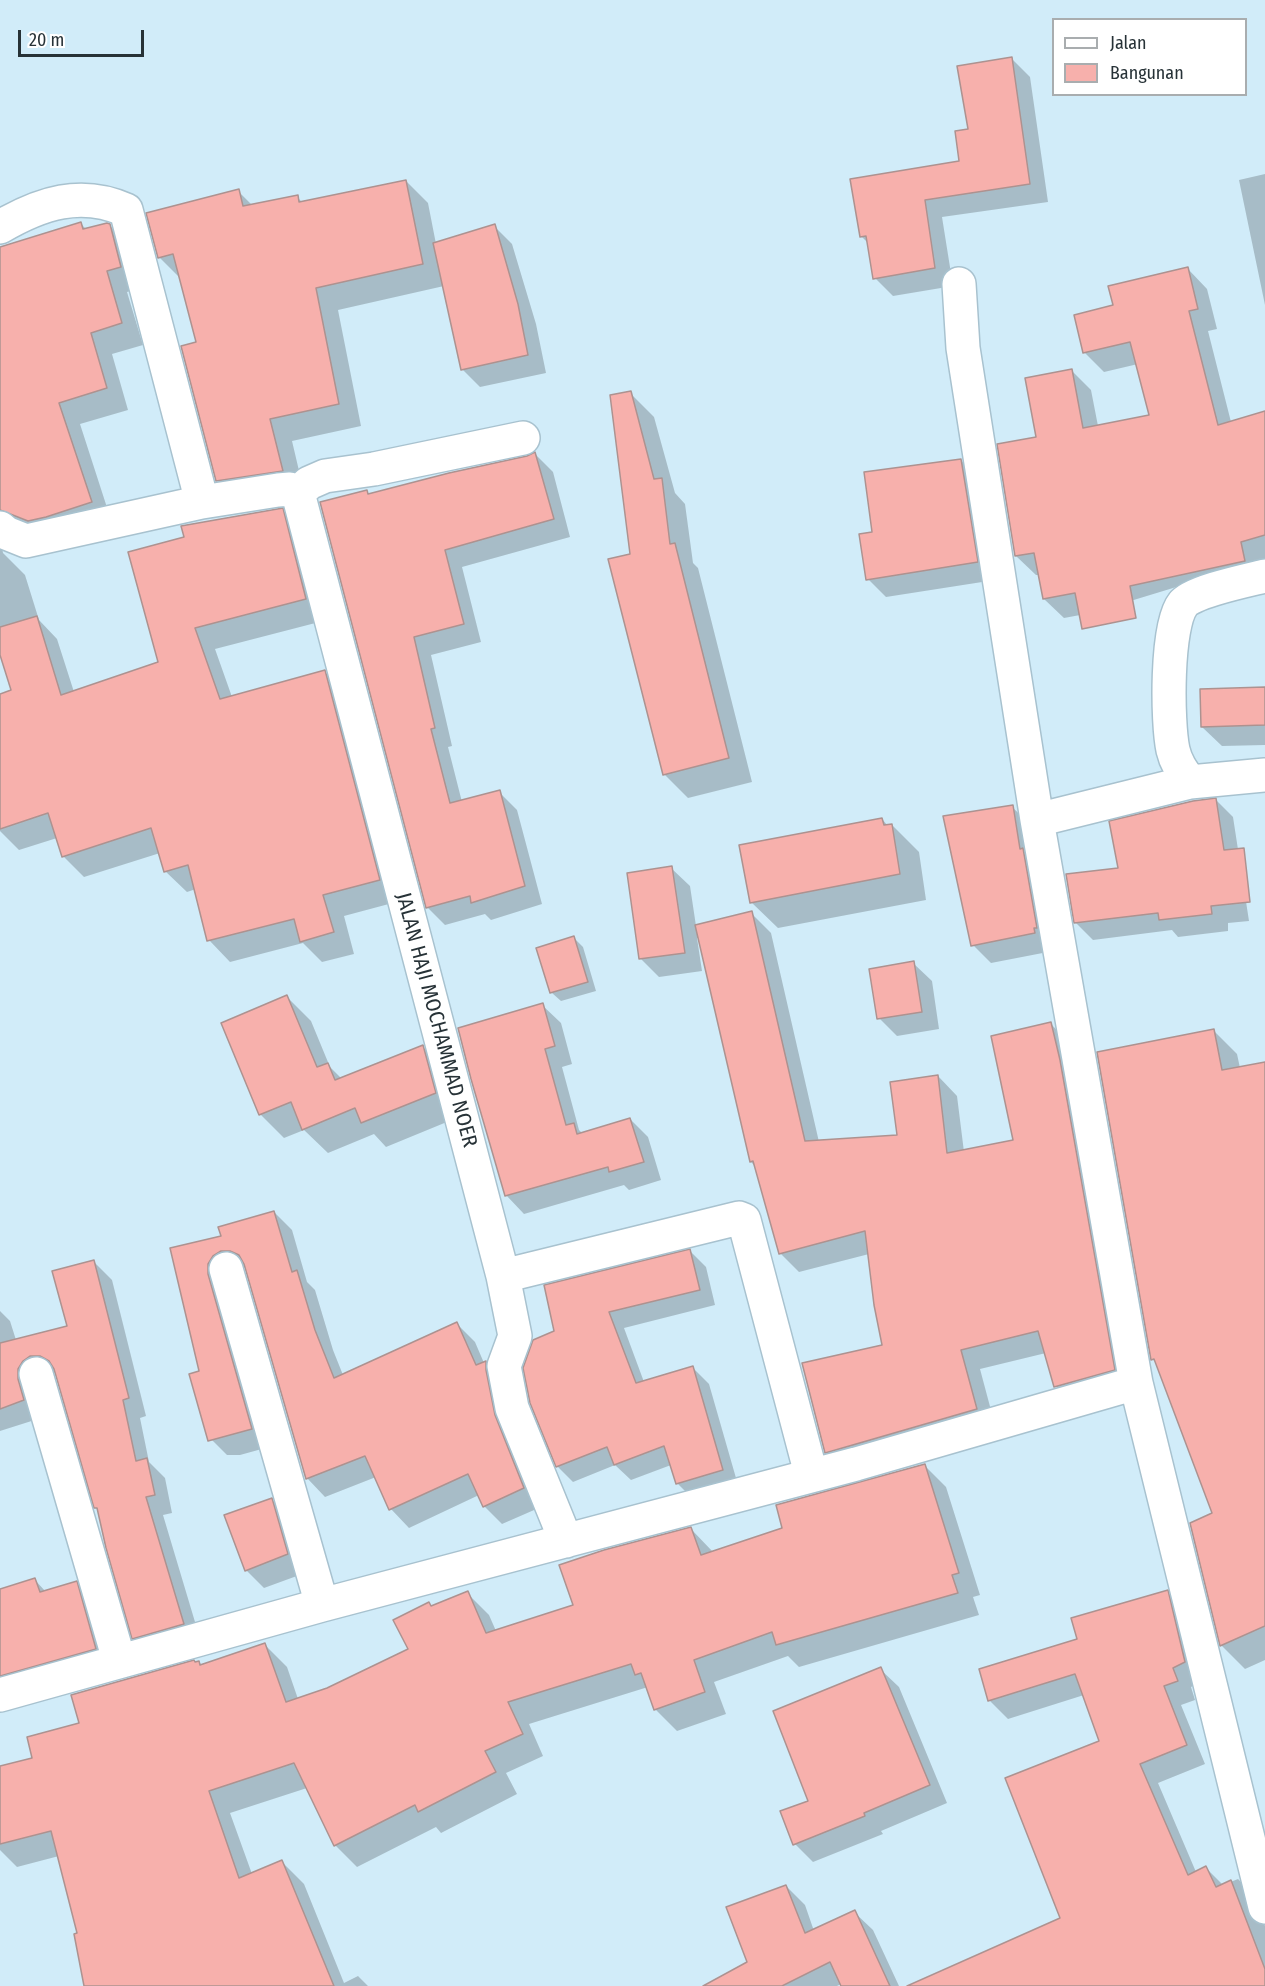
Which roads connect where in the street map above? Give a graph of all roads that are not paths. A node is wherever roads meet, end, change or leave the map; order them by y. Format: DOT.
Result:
graph roads {
  1 [pos="0,227"];
  2 [pos="959,284"];
  3 [pos="523,438"];
  4 [pos="298,493"];
  5 [pos="201,502"];
  6 [pos="0,528"];
  7 [pos="1265,576"];
  8 [pos="1265,775"];
  9 [pos="1191,782"];
  10 [pos="1037,820"];
  11 [pos="226,1269"];
  12 [pos="503,1276"];
  13 [pos="36,1374"];
  14 [pos="1136,1383"];
  15 [pos="811,1474"];
  16 [pos="566,1541"];
  17 [pos="322,1605"];
  18 [pos="119,1660"];
  19 [pos="0,1695"];
  20 [pos="1265,1907"];
  1 -- 5 [label="street"];
  2 -- 10 [label="street"];
  3 -- 4 [label="street"];
  4 -- 5 [label="street"];
  4 -- 12 [label="street, JALAN HAJI MOCHAMMAD NOER"];
  5 -- 6 [label="street"];
  7 -- 9 [label="street"];
  8 -- 9 [label="street"];
  9 -- 10 [label="street"];
  10 -- 14 [label="street"];
  11 -- 17 [label="street"];
  12 -- 15 [label="street"];
  12 -- 16 [label="street, JALAN HAJI MOCHAMMAD NOER"];
  13 -- 18 [label="street"];
  14 -- 15 [label="street"];
  14 -- 20 [label="street"];
  15 -- 16 [label="street"];
  16 -- 17 [label="street"];
  17 -- 18 [label="street"];
  18 -- 19 [label="street"];
}
